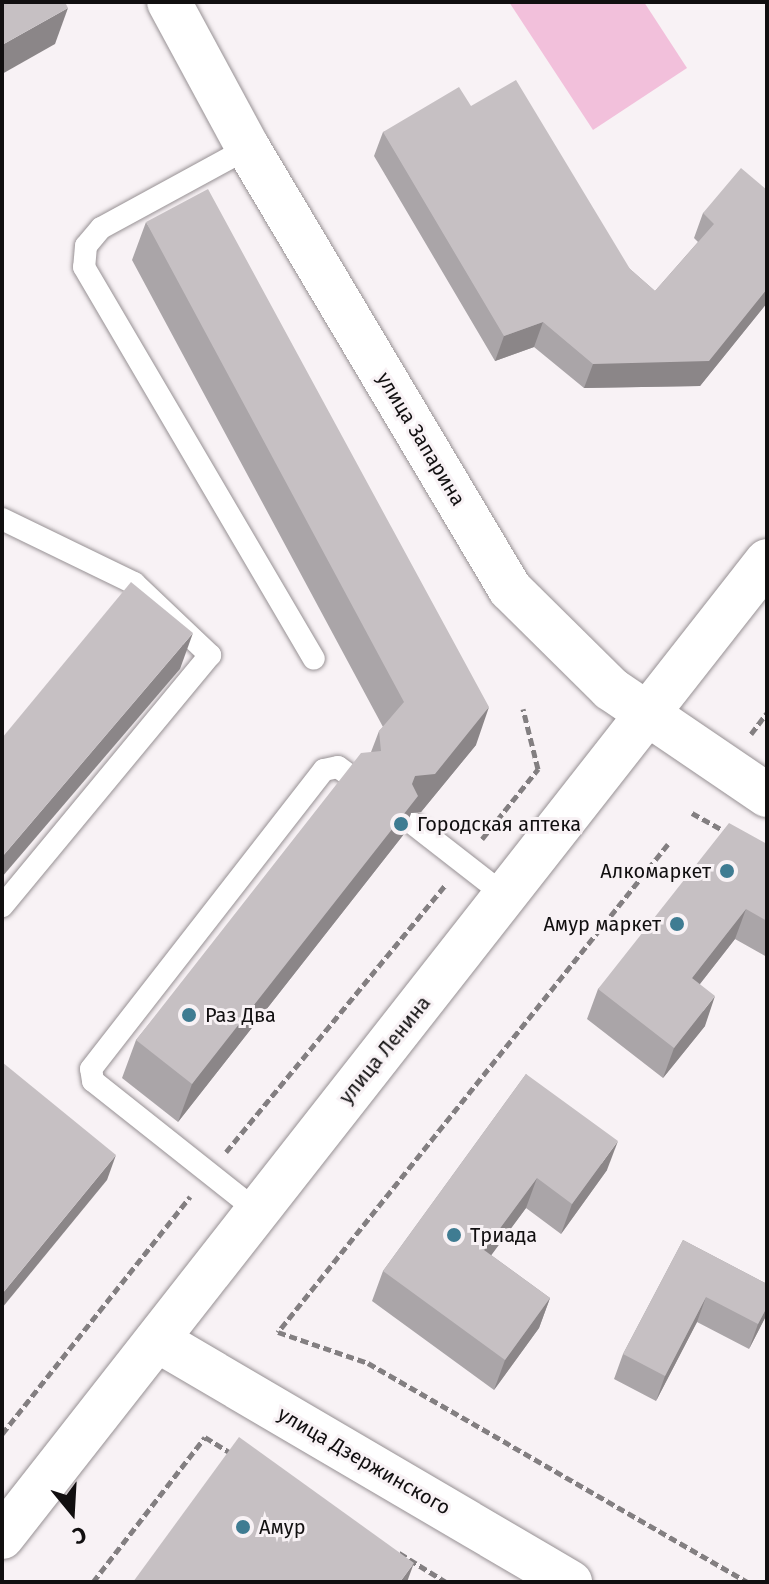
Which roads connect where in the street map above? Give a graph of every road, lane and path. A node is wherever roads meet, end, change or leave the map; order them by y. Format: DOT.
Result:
graph roads {
  1 [pos="169,2"];
  2 [pos="248,148"];
  3 [pos="4,524"];
  4 [pos="767,561"];
  5 [pos="314,659"];
  6 [pos="523,709"];
  7 [pos="767,713"];
  8 [pos="650,715"];
  9 [pos="741,747"];
  10 [pos="356,780"];
  11 [pos="767,795"];
  12 [pos="692,813"];
  13 [pos="412,823"];
  14 [pos="742,841"];
  15 [pos="668,844"];
  16 [pos="463,863"];
  17 [pos="507,897"];
  18 [pos="2,906"];
  19 [pos="209,1173"];
  20 [pos="257,1211"];
  21 [pos="157,1340"];
  22 [pos="2,1432"];
  23 [pos="245,1461"];
  24 [pos="2,1537"];
  25 [pos="393,1550"];
  26 [pos="93,1582"];
  27 [pos="446,1582"];
  28 [pos="570,1582"];
  29 [pos="747,1582"];
  1 -- 2 [label="main road, улица Запарина"];
  2 -- 5 [label="lane"];
  2 -- 8 [label="main road, улица Запарина"];
  3 -- 18 [label="lane"];
  4 -- 8 [label="main road, улица Ленина"];
  6 -- 16 [label="path"];
  7 -- 9 [label="path"];
  8 -- 11 [label="main road, улица Запарина"];
  8 -- 17 [label="main road, улица Ленина"];
  10 -- 19 [label="lane"];
  12 -- 14 [label="path"];
  13 -- 16 [label="lane"];
  15 -- 29 [label="path"];
  16 -- 17 [label="lane"];
  16 -- 19 [label="path"];
  17 -- 20 [label="main road, улица Ленина"];
  19 -- 20 [label="lane"];
  19 -- 22 [label="path"];
  20 -- 21 [label="main road, улица Ленина"];
  21 -- 24 [label="main road, улица Ленина"];
  21 -- 28 [label="main road, улица Дзержинского"];
  23 -- 26 [label="path"];
  25 -- 27 [label="path"];
}
